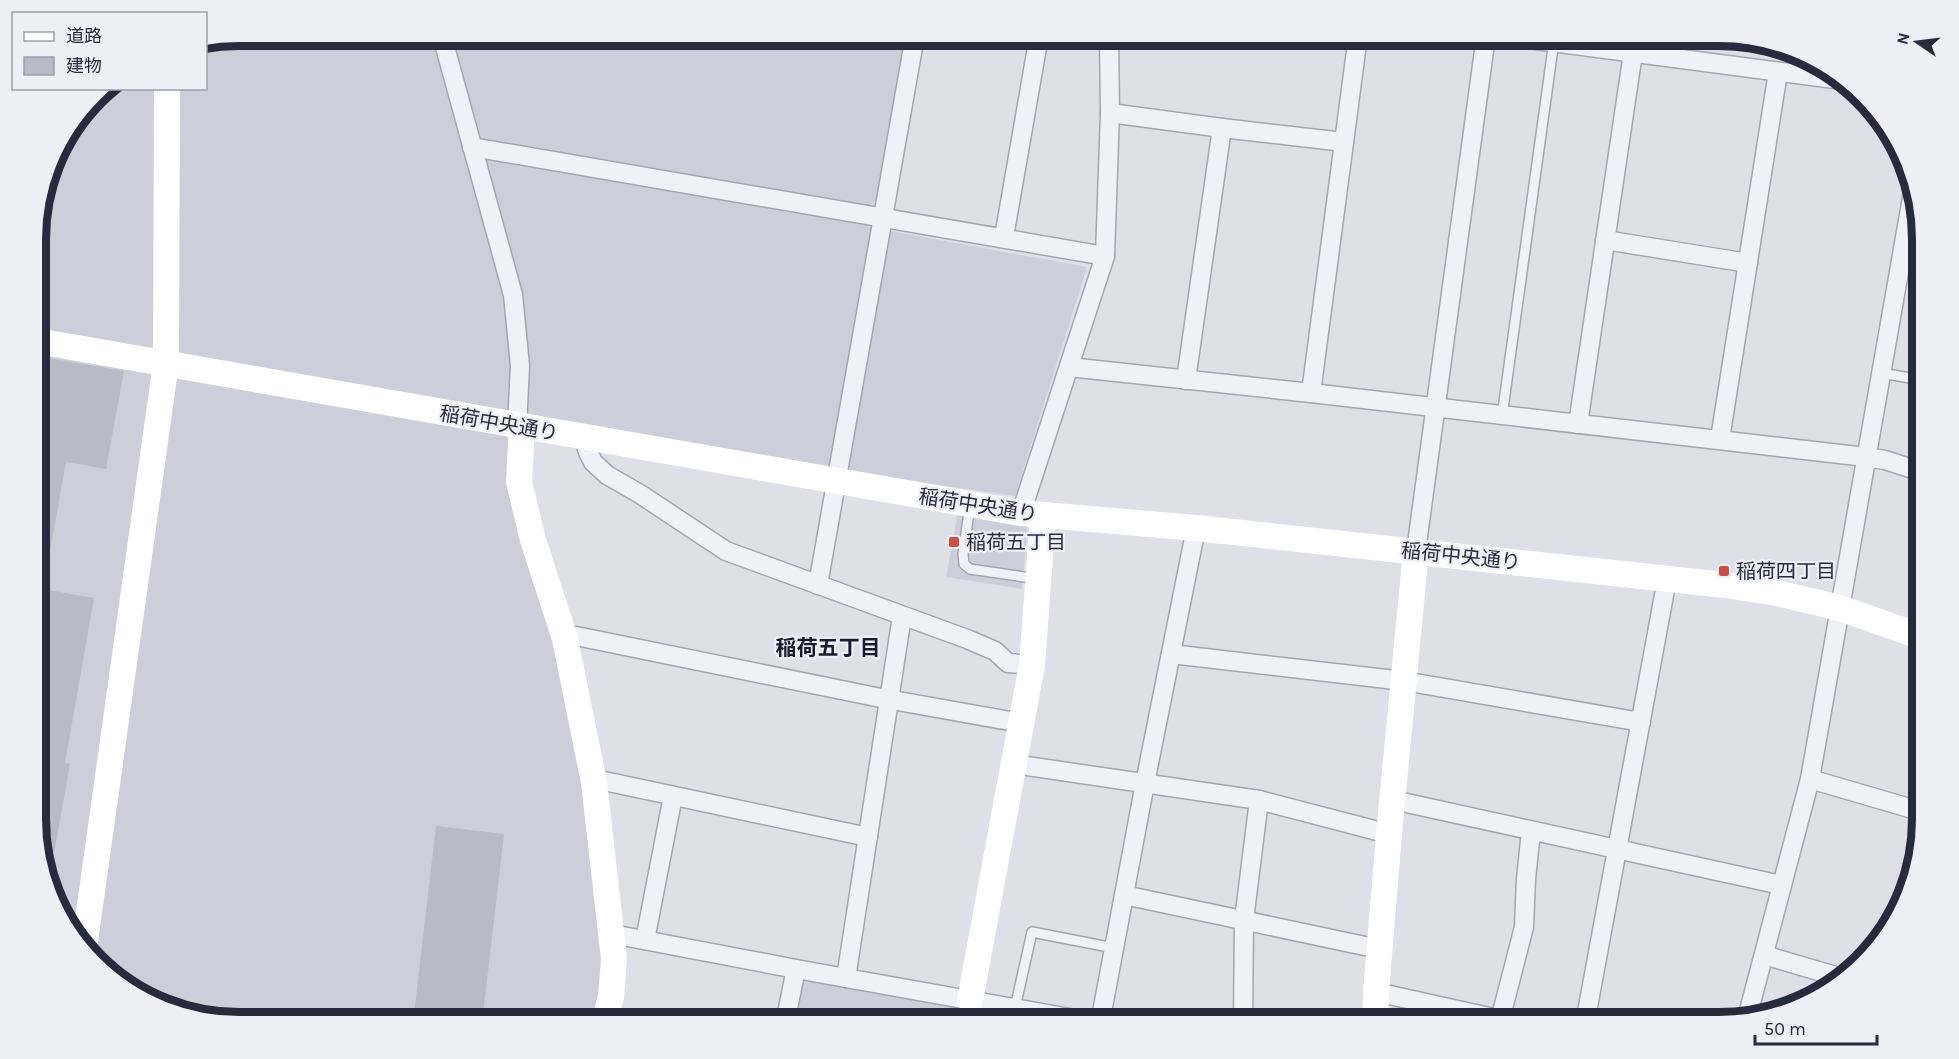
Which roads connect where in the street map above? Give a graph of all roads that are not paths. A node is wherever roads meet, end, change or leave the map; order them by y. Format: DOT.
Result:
graph roads {
  1 [pos="1037,46"];
  2 [pos="1109,46"];
  3 [pos="1357,46"];
  4 [pos="1485,46"];
  5 [pos="1553,46"];
  6 [pos="1587,46"];
  7 [pos="445,47"];
  8 [pos="913,47"];
  9 [pos="1632,53"];
  10 [pos="1778,72"];
  11 [pos="1825,78"];
  12 [pos="167,90"];
  13 [pos="1110,113"];
  14 [pos="1222,128"];
  15 [pos="1344,142"];
  16 [pos="472,147"];
  17 [pos="1910,209"];
  18 [pos="883,217"];
  19 [pos="1004,237"];
  20 [pos="1605,240"];
  21 [pos="1105,256"];
  22 [pos="1748,263"];
  23 [pos="47,342"];
  24 [pos="166,363"];
  25 [pos="1069,367"];
  26 [pos="1881,373"];
  27 [pos="1912,378"];
  28 [pos="1186,380"];
  29 [pos="1311,393"];
  30 [pos="1436,408"];
  31 [pos="1502,416"];
  32 [pos="1578,423"];
  33 [pos="519,426"];
  34 [pos="584,437"];
  35 [pos="1720,440"];
  36 [pos="1866,457"];
  37 [pos="1912,468"];
  38 [pos="836,482"];
  39 [pos="970,505"];
  40 [pos="1032,515"];
  41 [pos="1196,528"];
  42 [pos="1416,551"];
  43 [pos="1038,579"];
  44 [pos="1666,579"];
  45 [pos="818,585"];
  46 [pos="1840,608"];
  47 [pos="902,616"];
  48 [pos="1912,633"];
  49 [pos="565,639"];
  50 [pos="1171,654"];
  51 [pos="1032,665"];
  52 [pos="1404,681"];
  53 [pos="889,700"];
  54 [pos="1641,722"];
  55 [pos="1021,723"];
  56 [pos="1013,764"];
  57 [pos="1810,779"];
  58 [pos="594,782"];
  59 [pos="1145,783"];
  60 [pos="673,796"];
  61 [pos="1258,800"];
  62 [pos="1393,800"];
  63 [pos="1912,809"];
  64 [pos="1531,831"];
  65 [pos="1389,834"];
  66 [pos="868,837"];
  67 [pos="1618,848"];
  68 [pos="1781,885"];
  69 [pos="1124,895"];
  70 [pos="1244,920"];
  71 [pos="612,934"];
  72 [pos="86,936"];
  73 [pos="645,940"];
  74 [pos="1114,948"];
  75 [pos="1379,949"];
  76 [pos="1764,955"];
  77 [pos="796,969"];
  78 [pos="1833,975"];
  79 [pos="846,978"];
  80 [pos="1376,992"];
  81 [pos="970,1000"];
  82 [pos="1015,1008"];
  83 [pos="1749,1010"];
  84 [pos="607,1012"];
  85 [pos="787,1012"];
  86 [pos="1037,1012"];
  87 [pos="1101,1012"];
  88 [pos="1243,1012"];
  89 [pos="1375,1012"];
  90 [pos="1463,1012"];
  91 [pos="1508,1012"];
  92 [pos="1587,1012"];
  1 -- 19 [label="street"];
  2 -- 13 [label="street"];
  3 -- 15 [label="street"];
  4 -- 30 [label="street"];
  5 -- 31 [label="lane"];
  6 -- 9 [label="street"];
  7 -- 16 [label="street"];
  8 -- 18 [label="street"];
  9 -- 10 [label="street"];
  9 -- 20 [label="street"];
  10 -- 11 [label="street"];
  10 -- 22 [label="street"];
  12 -- 24 [label="street"];
  13 -- 14 [label="street"];
  13 -- 21 [label="street"];
  14 -- 15 [label="street"];
  14 -- 28 [label="street"];
  15 -- 29 [label="street"];
  16 -- 18 [label="street"];
  16 -- 33 [label="street"];
  17 -- 26 [label="street"];
  18 -- 19 [label="street"];
  18 -- 38 [label="street"];
  19 -- 21 [label="street"];
  20 -- 22 [label="street"];
  20 -- 32 [label="street"];
  21 -- 25 [label="street"];
  22 -- 35 [label="street"];
  23 -- 24 [label="street, 稲荷中央通り"];
  24 -- 33 [label="street, 稲荷中央通り"];
  24 -- 72 [label="street"];
  25 -- 28 [label="street"];
  25 -- 40 [label="street"];
  26 -- 27 [label="lane"];
  26 -- 36 [label="street"];
  28 -- 29 [label="street"];
  29 -- 30 [label="street"];
  30 -- 31 [label="street"];
  30 -- 42 [label="street"];
  31 -- 32 [label="street"];
  32 -- 35 [label="street"];
  33 -- 34 [label="street, 稲荷中央通り"];
  33 -- 49 [label="street"];
  34 -- 38 [label="street, 稲荷中央通り"];
  34 -- 45 [label="street"];
  35 -- 36 [label="street"];
  36 -- 37 [label="street"];
  36 -- 46 [label="street"];
  38 -- 39 [label="street, 稲荷中央通り"];
  38 -- 45 [label="street"];
  39 -- 40 [label="street, 稲荷中央通り"];
  39 -- 43 [label="lane"];
  40 -- 41 [label="street, 稲荷中央通り"];
  40 -- 43 [label="street"];
  41 -- 42 [label="street, 稲荷中央通り"];
  41 -- 50 [label="street"];
  42 -- 44 [label="street, 稲荷中央通り"];
  42 -- 52 [label="street"];
  43 -- 51 [label="street"];
  44 -- 46 [label="street, 稲荷中央通り"];
  44 -- 54 [label="street"];
  45 -- 47 [label="street"];
  46 -- 48 [label="street, 稲荷中央通り"];
  46 -- 57 [label="street"];
  47 -- 51 [label="street"];
  47 -- 53 [label="street"];
  49 -- 53 [label="street"];
  49 -- 58 [label="street"];
  50 -- 52 [label="street"];
  50 -- 59 [label="street"];
  51 -- 55 [label="street"];
  52 -- 54 [label="street"];
  52 -- 62 [label="street"];
  53 -- 55 [label="street"];
  53 -- 66 [label="street"];
  54 -- 67 [label="street"];
  55 -- 56 [label="street"];
  56 -- 59 [label="street"];
  56 -- 81 [label="street"];
  57 -- 63 [label="street"];
  57 -- 68 [label="street"];
  58 -- 60 [label="street"];
  58 -- 71 [label="street"];
  59 -- 61 [label="street"];
  59 -- 69 [label="street"];
  60 -- 66 [label="street"];
  60 -- 73 [label="street"];
  61 -- 65 [label="street"];
  61 -- 70 [label="street"];
  62 -- 64 [label="street"];
  62 -- 65 [label="street"];
  64 -- 67 [label="street"];
  64 -- 91 [label="street"];
  65 -- 75 [label="street"];
  66 -- 79 [label="street"];
  67 -- 68 [label="street"];
  67 -- 92 [label="street"];
  68 -- 76 [label="street"];
  69 -- 70 [label="street"];
  69 -- 74 [label="street"];
  70 -- 75 [label="street"];
  70 -- 88 [label="street"];
  71 -- 73 [label="street"];
  71 -- 84 [label="street"];
  73 -- 77 [label="street"];
  74 -- 82 [label="lane"];
  74 -- 87 [label="street"];
  75 -- 80 [label="street"];
  76 -- 78 [label="street"];
  76 -- 83 [label="street"];
  77 -- 79 [label="street"];
  77 -- 85 [label="street"];
  79 -- 81 [label="street"];
  80 -- 89 [label="street"];
  80 -- 90 [label="street"];
  81 -- 82 [label="street"];
  82 -- 86 [label="street"];
}
